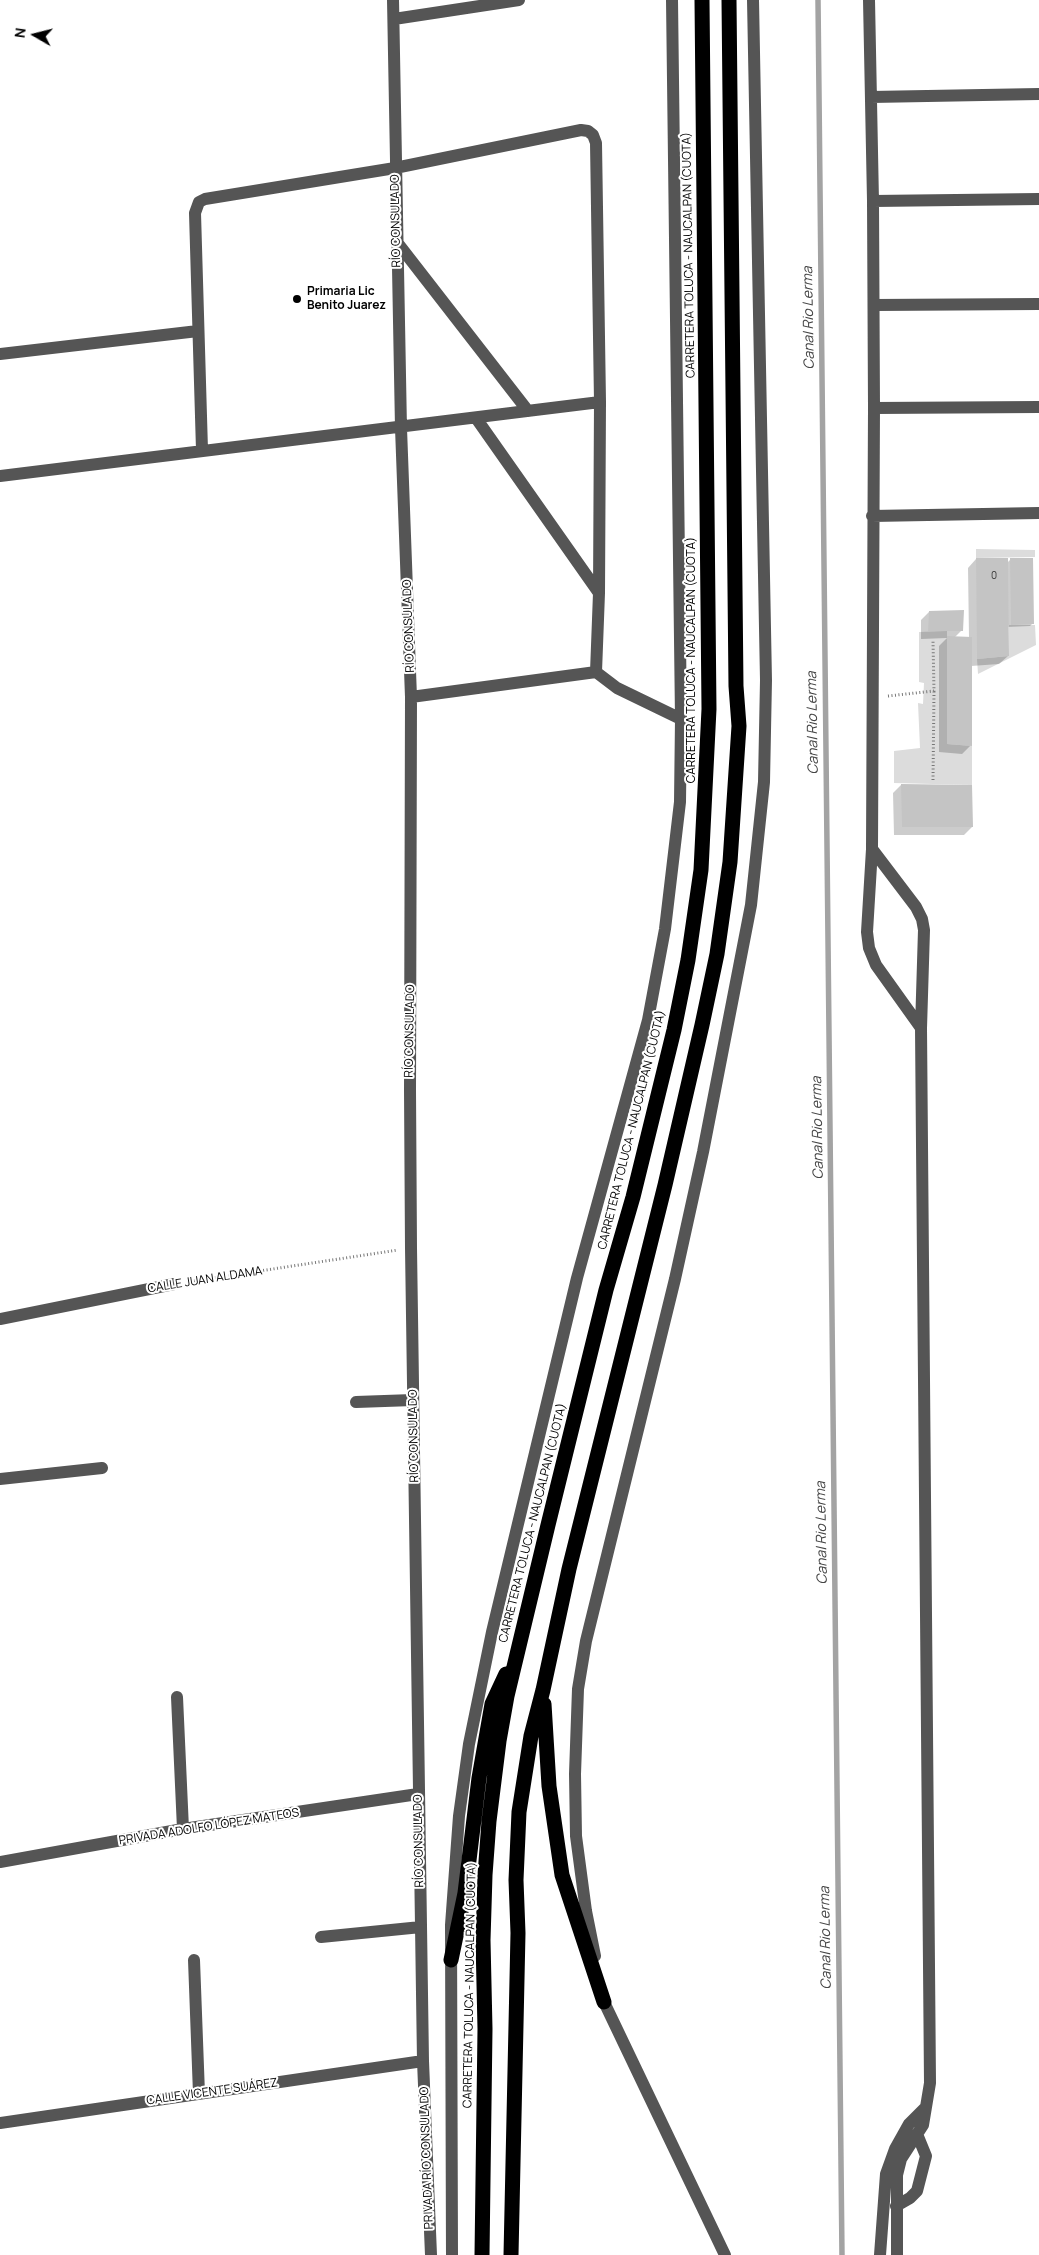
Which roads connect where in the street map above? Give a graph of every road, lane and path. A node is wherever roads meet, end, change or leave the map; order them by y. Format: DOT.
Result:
graph roads {
  1 [pos="394,0"];
  2 [pos="519,0"];
  3 [pos="672,0"];
  4 [pos="702,0"];
  5 [pos="729,0"];
  6 [pos="753,0"];
  7 [pos="869,0"];
  8 [pos="394,19"];
  9 [pos="1039,94"];
  10 [pos="871,97"];
  11 [pos="395,168"];
  12 [pos="1039,199"];
  13 [pos="873,201"];
  14 [pos="396,242"];
  15 [pos="1039,304"];
  16 [pos="874,306"];
  17 [pos="198,331"];
  18 [pos="0,354"];
  19 [pos="600,402"];
  20 [pos="1039,407"];
  21 [pos="874,408"];
  22 [pos="528,411"];
  23 [pos="476,418"];
  24 [pos="401,428"];
  25 [pos="202,450"];
  26 [pos="0,476"];
  27 [pos="1039,514"];
  28 [pos="872,516"];
  29 [pos="599,593"];
  30 [pos="933,641"];
  31 [pos="596,672"];
  32 [pos="934,691"];
  33 [pos="412,696"];
  34 [pos="872,698"];
  35 [pos="681,720"];
  36 [pos="933,780"];
  37 [pos="872,849"];
  38 [pos="921,1028"];
  39 [pos="411,1248"];
  40 [pos="174,1284"];
  41 [pos="0,1319"];
  42 [pos="413,1400"];
  43 [pos="356,1402"];
  44 [pos="102,1468"];
  45 [pos="0,1479"];
  46 [pos="519,1646"];
  47 [pos="543,1690"];
  48 [pos="177,1697"];
  49 [pos="418,1794"];
  50 [pos="183,1829"];
  51 [pos="0,1862"];
  52 [pos="421,1927"];
  53 [pos="321,1937"];
  54 [pos="194,1960"];
  55 [pos="451,1960"];
  56 [pos="604,2002"];
  57 [pos="423,2061"];
  58 [pos="199,2094"];
  59 [pos="926,2107"];
  60 [pos="0,2123"];
  61 [pos="917,2134"];
  62 [pos="896,2206"];
  63 [pos="431,2255"];
  64 [pos="452,2255"];
  65 [pos="482,2255"];
  66 [pos="511,2255"];
  67 [pos="725,2255"];
  68 [pos="880,2255"];
  69 [pos="897,2255"];
  1 -- 8 [label="street, RÍO CONSULADO"];
  2 -- 8 [label="street"];
  3 -- 35 [label="street"];
  4 -- 46 [label="highway, CARRETERA TOLUCA - NAUCALPAN (CUOTA)"];
  5 -- 47 [label="highway"];
  6 -- 56 [label="street"];
  7 -- 10 [label="street"];
  8 -- 11 [label="street, RÍO CONSULADO"];
  9 -- 10 [label="street"];
  10 -- 13 [label="street"];
  11 -- 14 [label="street, RÍO CONSULADO"];
  11 -- 17 [label="street"];
  11 -- 19 [label="street"];
  12 -- 13 [label="street"];
  13 -- 16 [label="street"];
  14 -- 22 [label="street"];
  14 -- 24 [label="street, RÍO CONSULADO"];
  15 -- 16 [label="street"];
  16 -- 21 [label="street"];
  17 -- 18 [label="street"];
  17 -- 25 [label="street"];
  19 -- 22 [label="street"];
  19 -- 29 [label="street"];
  20 -- 21 [label="street"];
  21 -- 28 [label="street"];
  22 -- 23 [label="street"];
  23 -- 24 [label="street"];
  23 -- 29 [label="street"];
  24 -- 25 [label="street"];
  24 -- 33 [label="street, RÍO CONSULADO"];
  25 -- 26 [label="street"];
  27 -- 28 [label="street"];
  28 -- 34 [label="street"];
  29 -- 31 [label="street"];
  30 -- 32 [label="path"];
  31 -- 33 [label="street"];
  31 -- 35 [label="street"];
  32 -- 34 [label="path"];
  32 -- 36 [label="path"];
  33 -- 39 [label="street, RÍO CONSULADO"];
  34 -- 37 [label="street"];
  35 -- 55 [label="street"];
  37 -- 38 [label="street"];
  37 -- 38 [label="street"];
  38 -- 59 [label="street"];
  39 -- 40 [label="path, CALLE JUAN ALDAMA"];
  39 -- 42 [label="street, RÍO CONSULADO"];
  40 -- 41 [label="street, CALLE JUAN ALDAMA"];
  42 -- 43 [label="street"];
  42 -- 49 [label="street, RÍO CONSULADO"];
  44 -- 45 [label="street"];
  46 -- 55 [label="highway"];
  46 -- 65 [label="highway, CARRETERA TOLUCA - NAUCALPAN (CUOTA)"];
  47 -- 56 [label="highway"];
  47 -- 66 [label="highway"];
  48 -- 50 [label="street"];
  49 -- 50 [label="street, PRIVADA ADOLFO LÓPEZ MATEOS"];
  49 -- 52 [label="street, RÍO CONSULADO"];
  50 -- 51 [label="street, PRIVADA ADOLFO LÓPEZ MATEOS"];
  52 -- 53 [label="street"];
  52 -- 57 [label="street, RÍO CONSULADO"];
  54 -- 58 [label="street"];
  55 -- 64 [label="street"];
  56 -- 67 [label="street"];
  57 -- 58 [label="street, CALLE VICENTE SUÁREZ"];
  57 -- 63 [label="street, PRIVADA RÍO CONSULADO"];
  58 -- 60 [label="street, CALLE VICENTE SUÁREZ"];
  59 -- 61 [label="street"];
  59 -- 68 [label="street"];
  61 -- 62 [label="street"];
  61 -- 62 [label="street"];
  62 -- 69 [label="street"];
}
